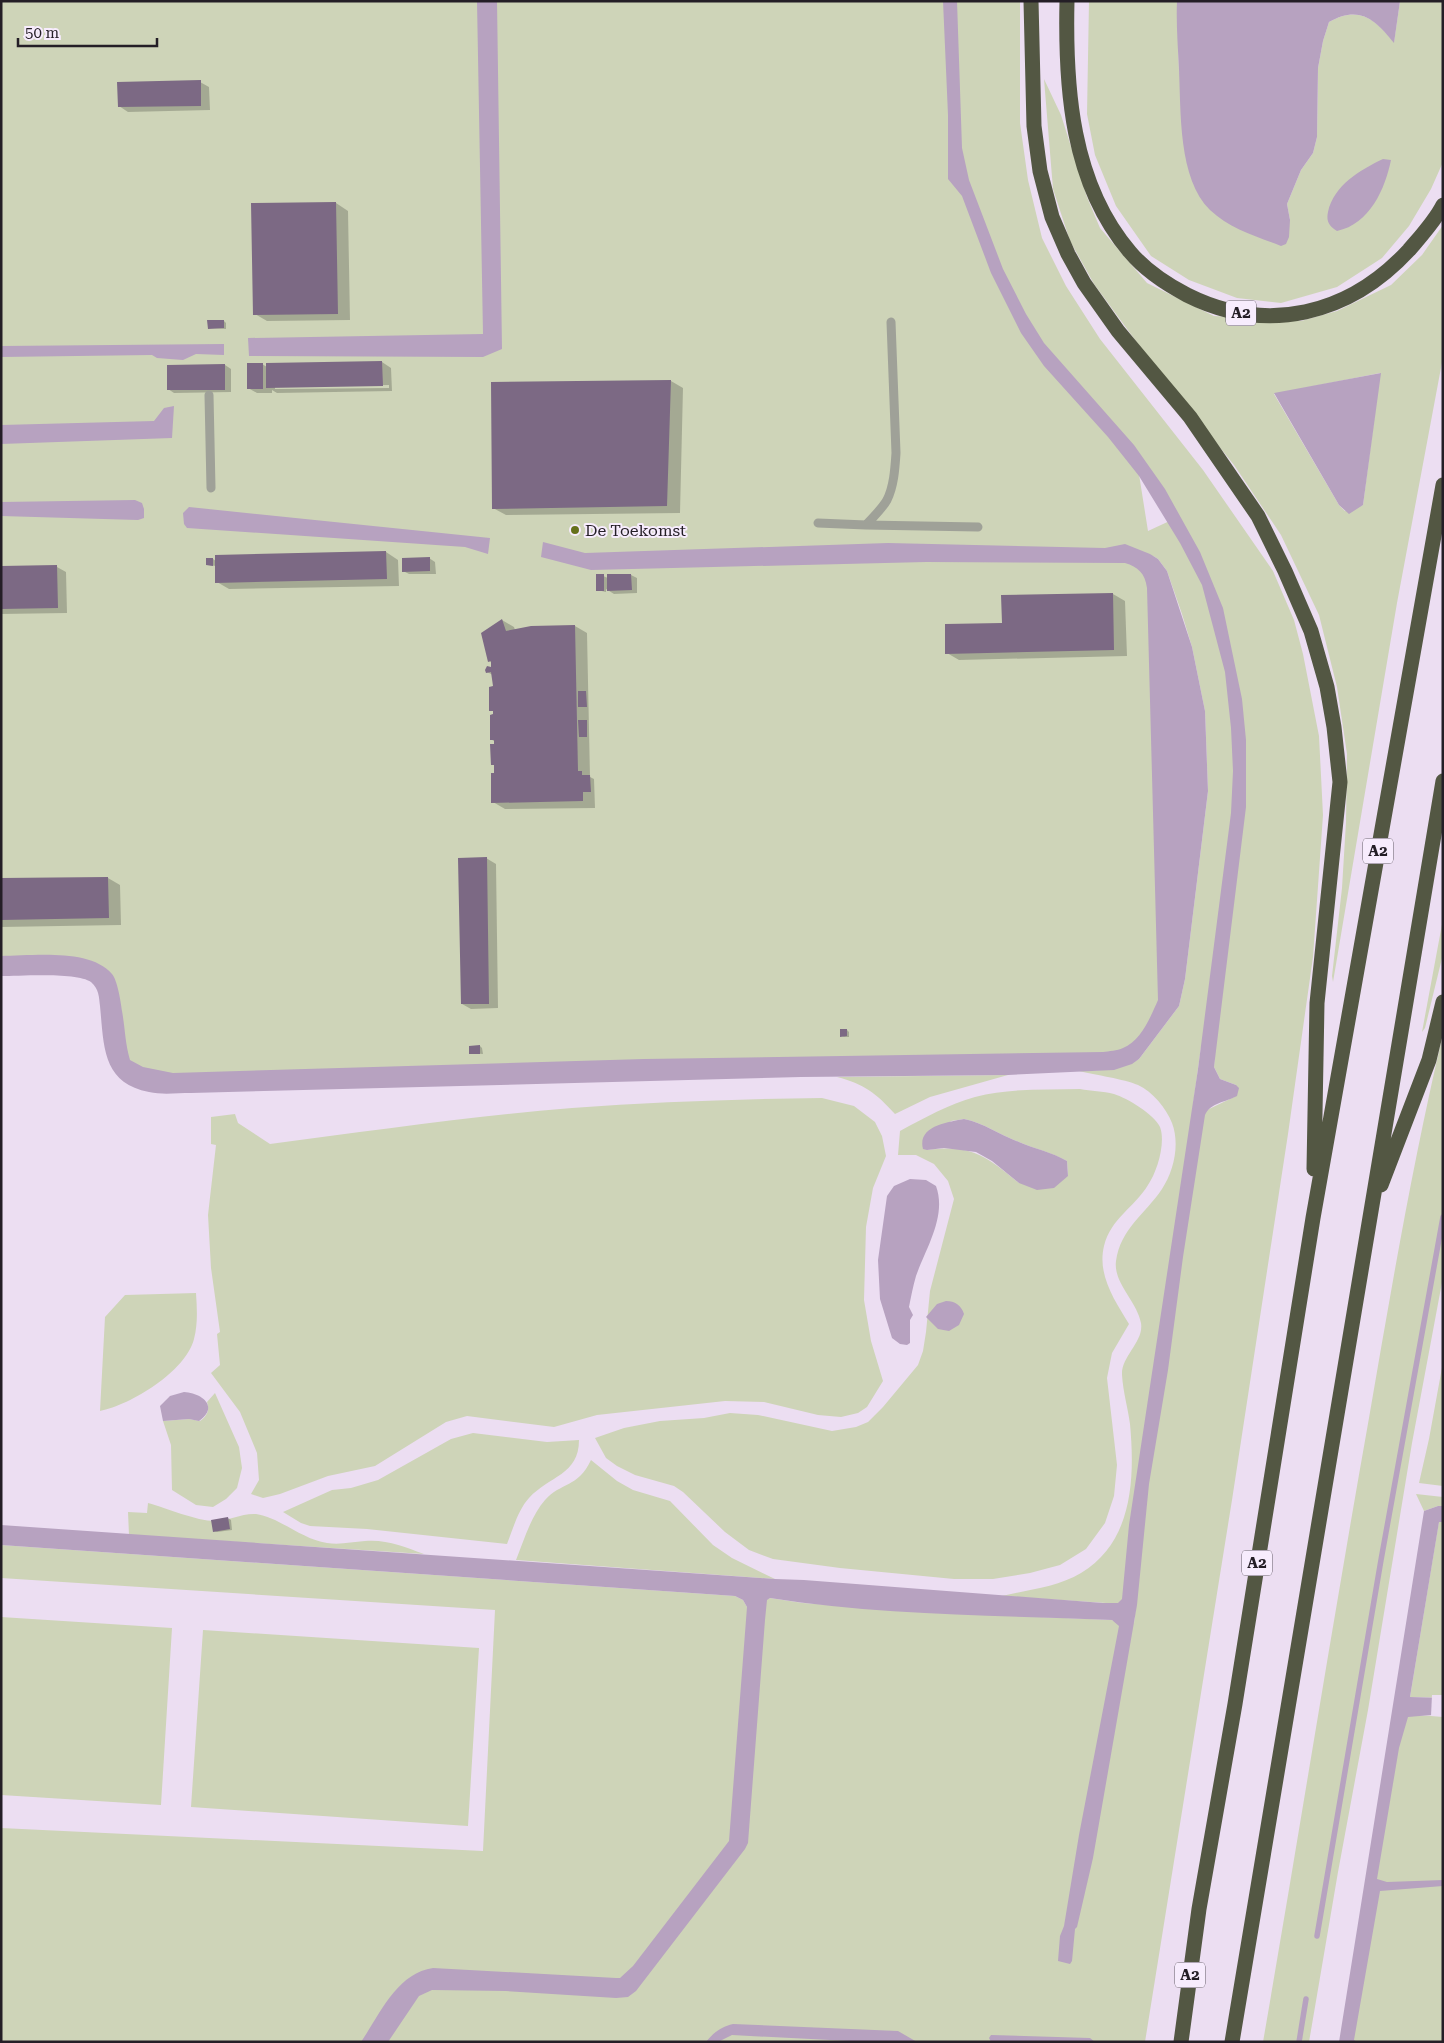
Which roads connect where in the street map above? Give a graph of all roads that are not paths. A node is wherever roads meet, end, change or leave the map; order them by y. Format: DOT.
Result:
graph roads {
  1 [pos="1031,1"];
  2 [pos="1067,1"];
  3 [pos="1443,205"];
  4 [pos="891,322"];
  5 [pos="209,395"];
  6 [pos="1443,484"];
  7 [pos="211,488"];
  8 [pos="818,522"];
  9 [pos="866,524"];
  10 [pos="978,527"];
  11 [pos="1443,781"];
  12 [pos="1443,1002"];
  13 [pos="1369,1217"];
  14 [pos="1313,1218"];
  15 [pos="1181,2042"];
  16 [pos="1232,2042"];
  1 -- 14 [label="highway, A2"];
  2 -- 3 [label="highway, A2"];
  4 -- 9 [label="lane"];
  5 -- 7 [label="lane"];
  6 -- 14 [label="highway, A2"];
  8 -- 9 [label="lane"];
  9 -- 10 [label="lane"];
  11 -- 13 [label="highway"];
  12 -- 13 [label="highway"];
  13 -- 16 [label="highway"];
  14 -- 15 [label="highway, A2"];
}
